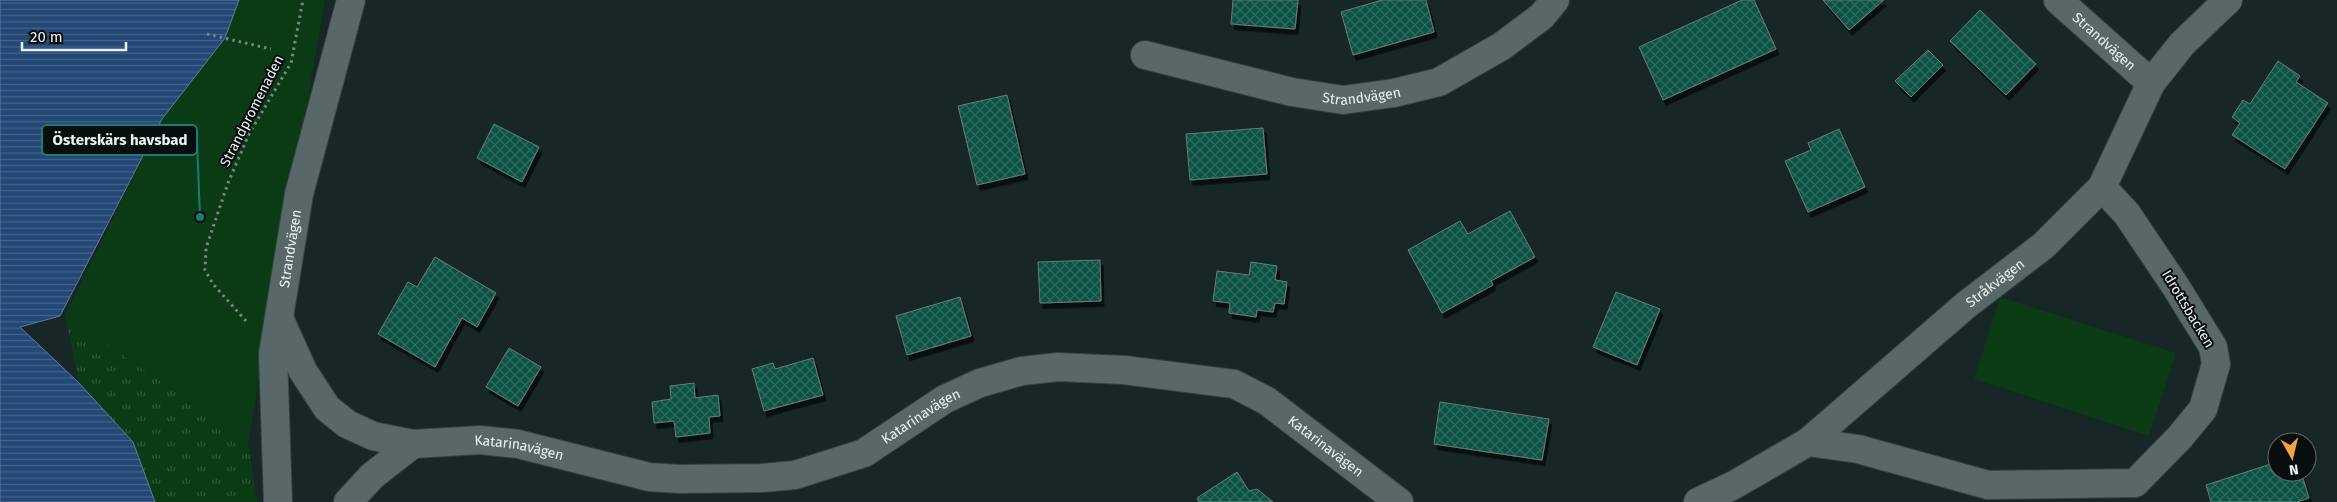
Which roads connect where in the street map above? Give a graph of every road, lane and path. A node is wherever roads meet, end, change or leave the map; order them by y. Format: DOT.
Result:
graph roads {
  1 [pos="303,0"];
  2 [pos="351,0"];
  3 [pos="1555,0"];
  4 [pos="2058,0"];
  5 [pos="2228,0"];
  6 [pos="206,34"];
  7 [pos="272,49"];
  8 [pos="1145,54"];
  9 [pos="2151,83"];
  10 [pos="2102,187"];
  11 [pos="280,320"];
  12 [pos="274,354"];
  13 [pos="1808,442"];
  14 [pos="413,444"];
  15 [pos="2139,492"];
  16 [pos="278,502"];
  17 [pos="348,502"];
  18 [pos="1399,502"];
  19 [pos="1698,502"];
  1 -- 12 [label="path, Strandpromenaden"];
  2 -- 11 [label="street, Strandvägen"];
  3 -- 8 [label="street, Strandvägen"];
  4 -- 9 [label="street, Strandvägen"];
  5 -- 9 [label="street, Stråkvägen"];
  6 -- 7 [label="path"];
  9 -- 10 [label="street, Stråkvägen"];
  10 -- 13 [label="street, Stråkvägen"];
  10 -- 15 [label="street, Idrottsbacken"];
  11 -- 12 [label="street, Strandvägen"];
  11 -- 14 [label="street, Katarinavägen"];
  12 -- 16 [label="street, Strandvägen"];
  13 -- 15 [label="street, Idrottsbacken"];
  13 -- 19 [label="street, Stråkvägen"];
  14 -- 17 [label="street"];
  14 -- 18 [label="street, Katarinavägen"];
}
